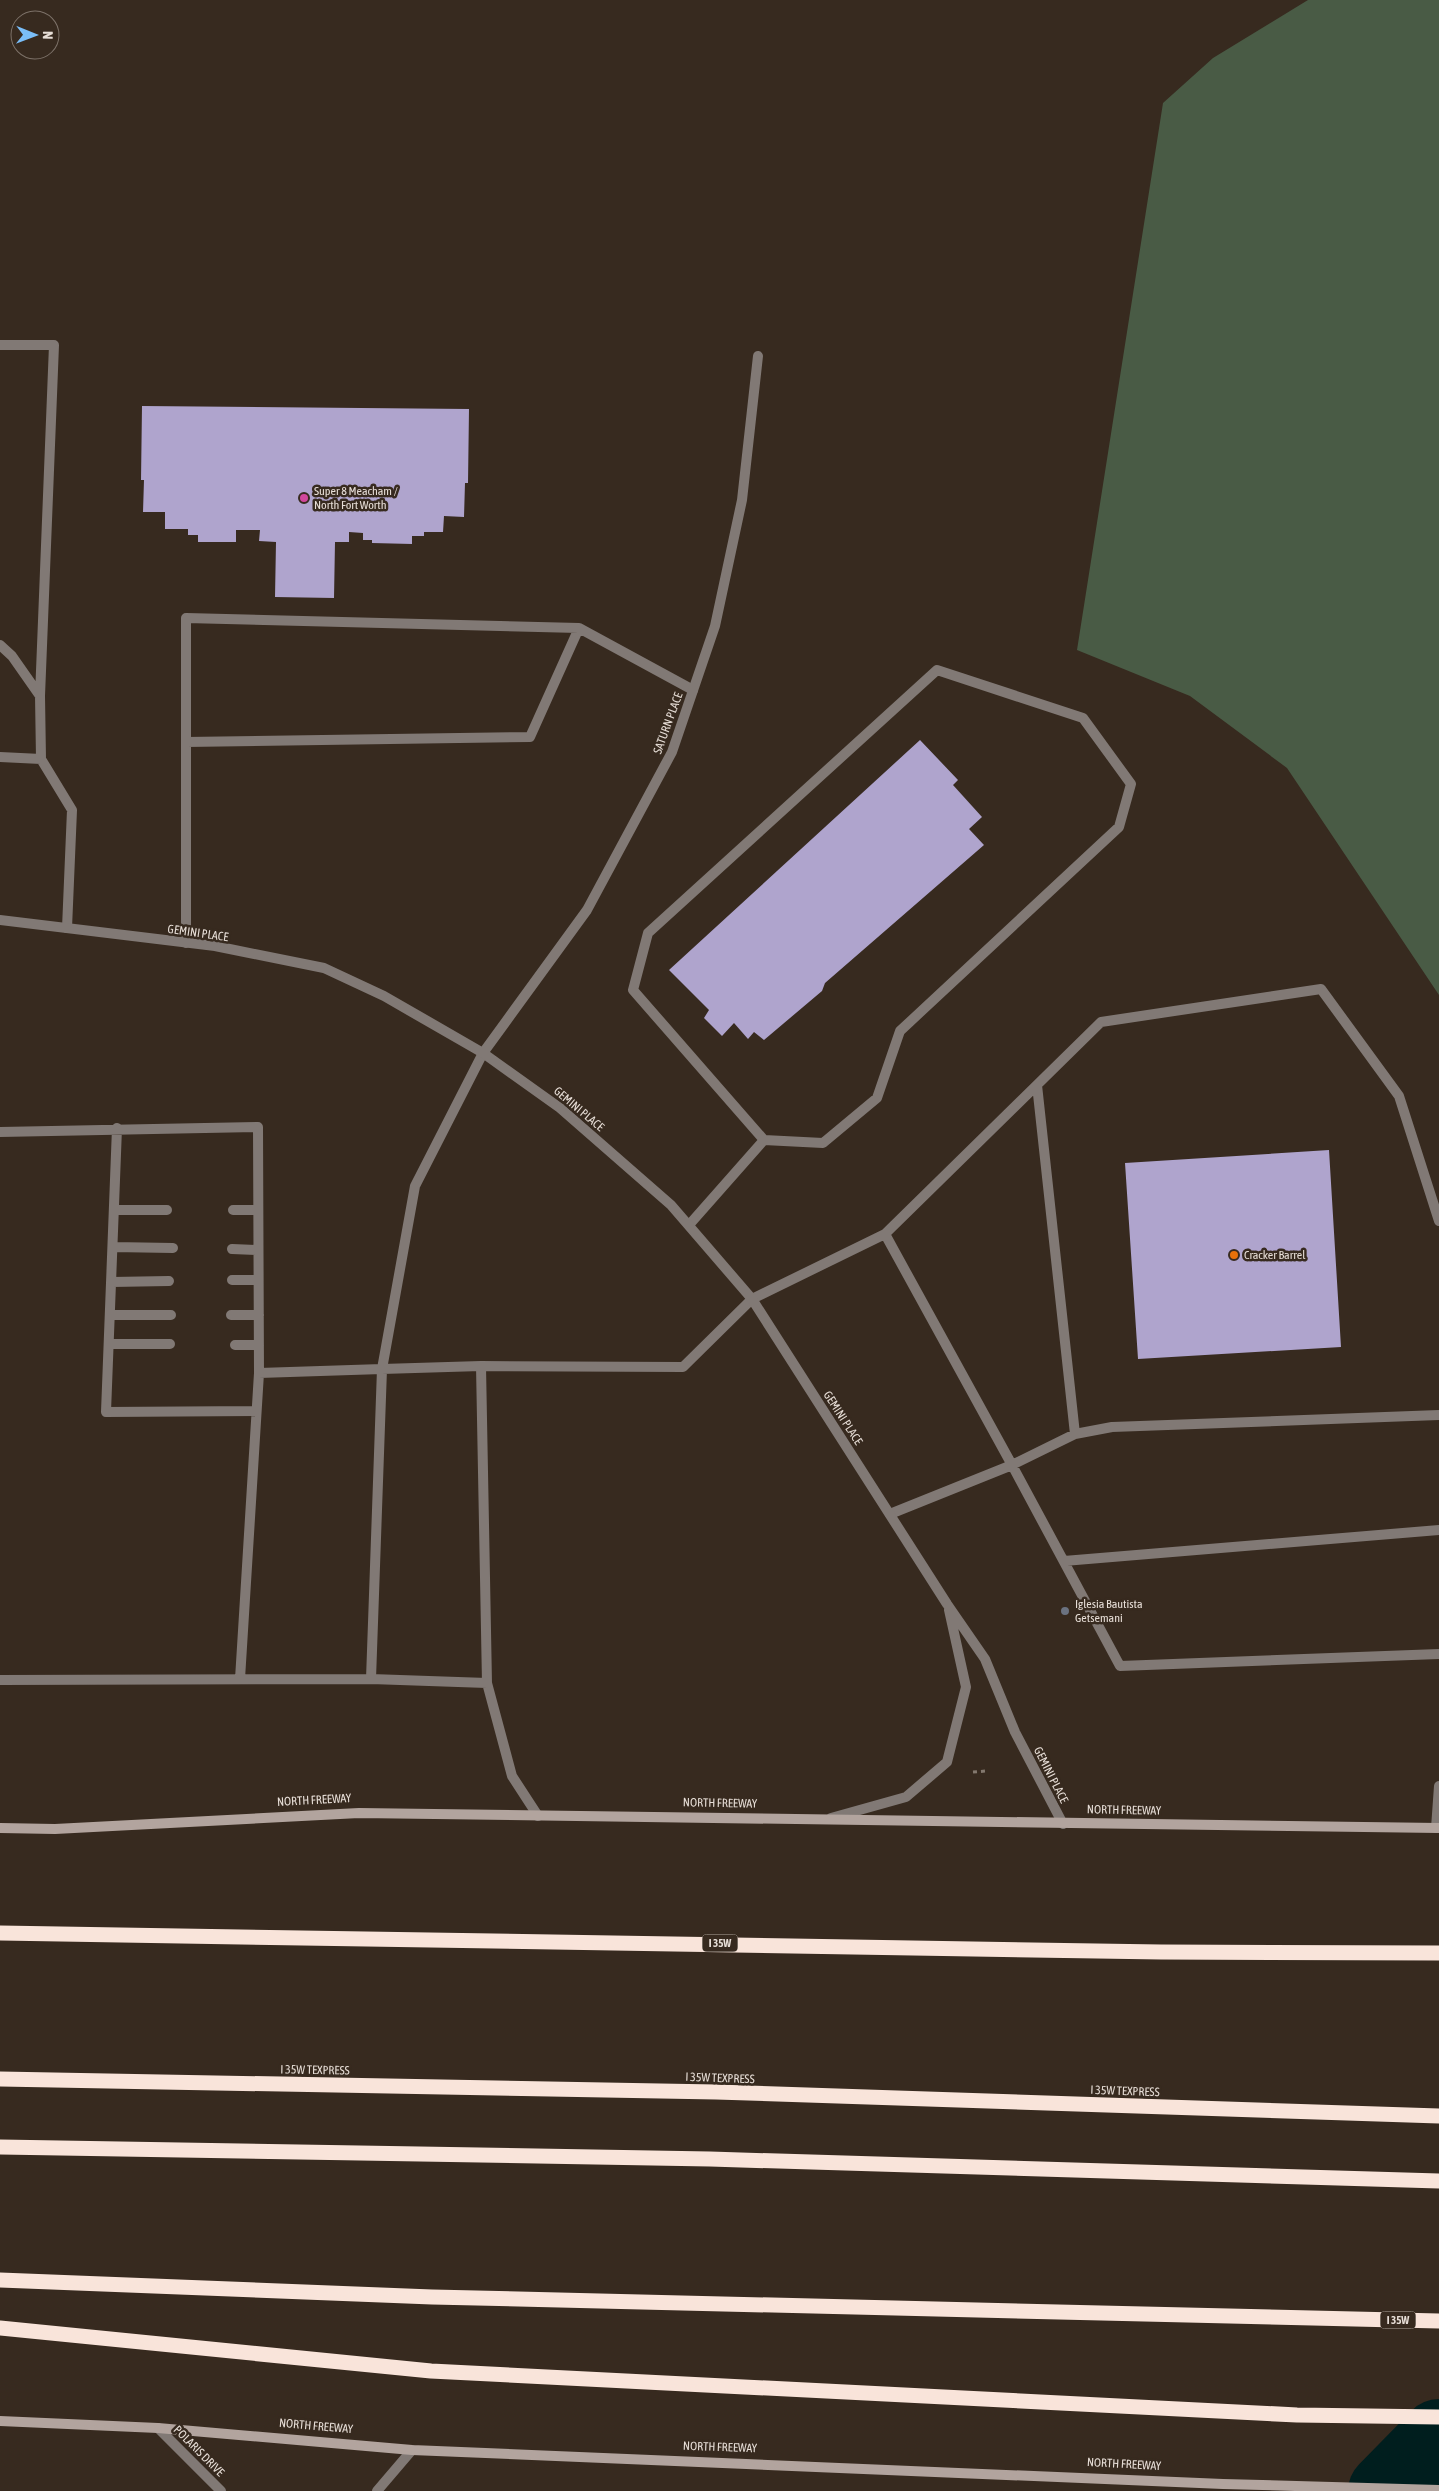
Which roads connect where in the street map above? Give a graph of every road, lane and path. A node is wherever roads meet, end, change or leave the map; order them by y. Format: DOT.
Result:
graph roads {
  1 [pos="0,345"];
  2 [pos="758,356"];
  3 [pos="579,628"];
  4 [pos="0,645"];
  5 [pos="693,690"];
  6 [pos="40,696"];
  7 [pos="186,742"];
  8 [pos="0,757"];
  9 [pos="41,759"];
  10 [pos="0,920"];
  11 [pos="68,928"];
  12 [pos="186,943"];
  13 [pos="483,1053"];
  14 [pos="1037,1085"];
  15 [pos="117,1128"];
  16 [pos="0,1132"];
  17 [pos="764,1140"];
  18 [pos="114,1210"];
  19 [pos="167,1210"];
  20 [pos="233,1210"];
  21 [pos="258,1210"];
  22 [pos="1439,1221"];
  23 [pos="689,1225"];
  24 [pos="885,1234"];
  25 [pos="113,1247"];
  26 [pos="173,1248"];
  27 [pos="232,1249"];
  28 [pos="258,1250"];
  29 [pos="232,1280"];
  30 [pos="258,1280"];
  31 [pos="112,1282"];
  32 [pos="169,1282"];
  33 [pos="752,1299"];
  34 [pos="111,1315"];
  35 [pos="171,1315"];
  36 [pos="231,1315"];
  37 [pos="258,1315"];
  38 [pos="110,1344"];
  39 [pos="170,1344"];
  40 [pos="235,1345"];
  41 [pos="259,1345"];
  42 [pos="481,1366"];
  43 [pos="382,1369"];
  44 [pos="259,1373"];
  45 [pos="256,1411"];
  46 [pos="1439,1414"];
  47 [pos="1075,1434"];
  48 [pos="1012,1465"];
  49 [pos="890,1514"];
  50 [pos="1439,1530"];
  51 [pos="1064,1561"];
  52 [pos="947,1604"];
  53 [pos="1439,1654"];
  54 [pos="240,1679"];
  55 [pos="371,1679"];
  56 [pos="0,1680"];
  57 [pos="487,1683"];
  58 [pos="1439,1786"];
  59 [pos="538,1816"];
  60 [pos="822,1820"];
  61 [pos="1063,1824"];
  62 [pos="0,1828"];
  63 [pos="1437,1828"];
  64 [pos="0,1933"];
  65 [pos="1439,1953"];
  66 [pos="0,2079"];
  67 [pos="1439,2116"];
  68 [pos="0,2147"];
  69 [pos="1439,2181"];
  70 [pos="0,2280"];
  71 [pos="1439,2321"];
  72 [pos="0,2328"];
  73 [pos="1439,2417"];
  74 [pos="0,2421"];
  75 [pos="158,2428"];
  76 [pos="412,2450"];
  77 [pos="1439,2490"];
  78 [pos="222,2491"];
  79 [pos="377,2491"];
  1 -- 6 [label="street"];
  2 -- 5 [label="street, SATURN PLACE"];
  3 -- 5 [label="street"];
  3 -- 7 [label="street"];
  3 -- 7 [label="street"];
  4 -- 6 [label="street"];
  5 -- 13 [label="street, SATURN PLACE"];
  6 -- 9 [label="street"];
  7 -- 12 [label="street"];
  8 -- 9 [label="street"];
  9 -- 11 [label="street"];
  10 -- 11 [label="street, GEMINI PLACE"];
  11 -- 12 [label="street, GEMINI PLACE"];
  12 -- 13 [label="street, GEMINI PLACE"];
  13 -- 23 [label="street, GEMINI PLACE"];
  13 -- 43 [label="street, SATURN PLACE"];
  14 -- 22 [label="street"];
  14 -- 24 [label="street"];
  14 -- 47 [label="street"];
  15 -- 16 [label="street"];
  15 -- 18 [label="street"];
  15 -- 21 [label="street"];
  17 -- 17 [label="street"];
  17 -- 23 [label="street"];
  18 -- 19 [label="street"];
  18 -- 25 [label="street"];
  20 -- 21 [label="street"];
  21 -- 28 [label="street"];
  23 -- 33 [label="street, GEMINI PLACE"];
  24 -- 33 [label="street"];
  24 -- 48 [label="street"];
  25 -- 26 [label="street"];
  25 -- 31 [label="street"];
  27 -- 28 [label="street"];
  28 -- 30 [label="street"];
  29 -- 30 [label="street"];
  30 -- 37 [label="street"];
  31 -- 32 [label="street"];
  31 -- 34 [label="street"];
  33 -- 42 [label="street"];
  33 -- 49 [label="street, GEMINI PLACE"];
  34 -- 35 [label="street"];
  34 -- 38 [label="street"];
  36 -- 37 [label="street"];
  37 -- 41 [label="street"];
  38 -- 39 [label="street"];
  38 -- 45 [label="street"];
  40 -- 41 [label="street"];
  41 -- 44 [label="street"];
  42 -- 43 [label="street"];
  42 -- 57 [label="street"];
  43 -- 44 [label="street"];
  43 -- 55 [label="street, SATURN PLACE"];
  44 -- 45 [label="street"];
  45 -- 54 [label="street"];
  46 -- 47 [label="street"];
  47 -- 48 [label="street"];
  48 -- 49 [label="street"];
  48 -- 51 [label="street"];
  49 -- 52 [label="street, GEMINI PLACE"];
  50 -- 51 [label="street"];
  51 -- 53 [label="street"];
  52 -- 60 [label="street, GEMINI PLACE"];
  52 -- 61 [label="street, GEMINI PLACE"];
  54 -- 55 [label="street"];
  54 -- 56 [label="street"];
  55 -- 57 [label="street"];
  57 -- 59 [label="street"];
  58 -- 63 [label="street"];
  59 -- 60 [label="main road, NORTH FREEWAY"];
  59 -- 62 [label="main road, NORTH FREEWAY"];
  60 -- 61 [label="main road, NORTH FREEWAY"];
  61 -- 63 [label="main road, NORTH FREEWAY"];
  64 -- 65 [label="highway, I 35W"];
  66 -- 67 [label="highway, I 35W TEXPRESS"];
  68 -- 69 [label="highway"];
  70 -- 71 [label="highway, I 35W"];
  72 -- 73 [label="highway"];
  74 -- 75 [label="main road, NORTH FREEWAY"];
  75 -- 76 [label="main road, NORTH FREEWAY"];
  75 -- 78 [label="street, POLARIS DRIVE"];
  76 -- 77 [label="main road, NORTH FREEWAY"];
  76 -- 79 [label="street"];
}
